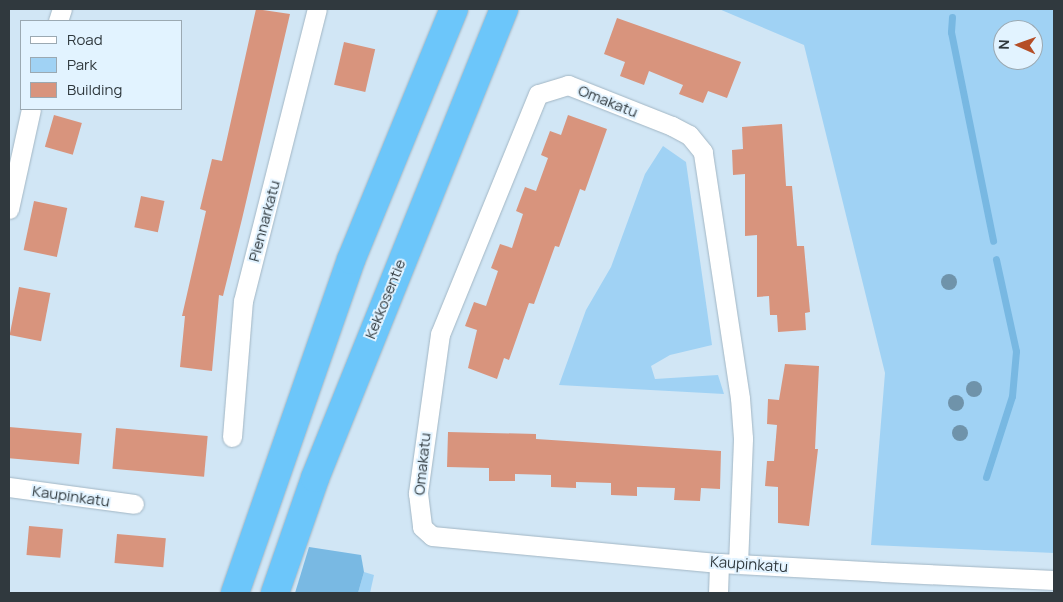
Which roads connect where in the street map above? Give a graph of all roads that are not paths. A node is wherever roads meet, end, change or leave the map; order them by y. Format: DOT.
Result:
graph roads {
  1 [pos="318,9"];
  2 [pos="454,9"];
  3 [pos="504,9"];
  4 [pos="30,110"];
  5 [pos="9,209"];
  6 [pos="232,437"];
  7 [pos="9,487"];
  8 [pos="134,504"];
  9 [pos="445,539"];
  10 [pos="729,563"];
  11 [pos="1054,580"];
  12 [pos="234,593"];
  13 [pos="275,593"];
  14 [pos="718,593"];
  1 -- 6 [label="street, Piennarkatu"];
  2 -- 12 [label="highway"];
  3 -- 13 [label="highway, Kekkosentie"];
  4 -- 5 [label="street"];
  7 -- 8 [label="street, Kaupinkatu"];
  9 -- 10 [label="street, Kaupinkatu"];
  9 -- 10 [label="street, Omakatu"];
  10 -- 11 [label="street, Kaupinkatu"];
  10 -- 14 [label="street, Omakatu"];
}
